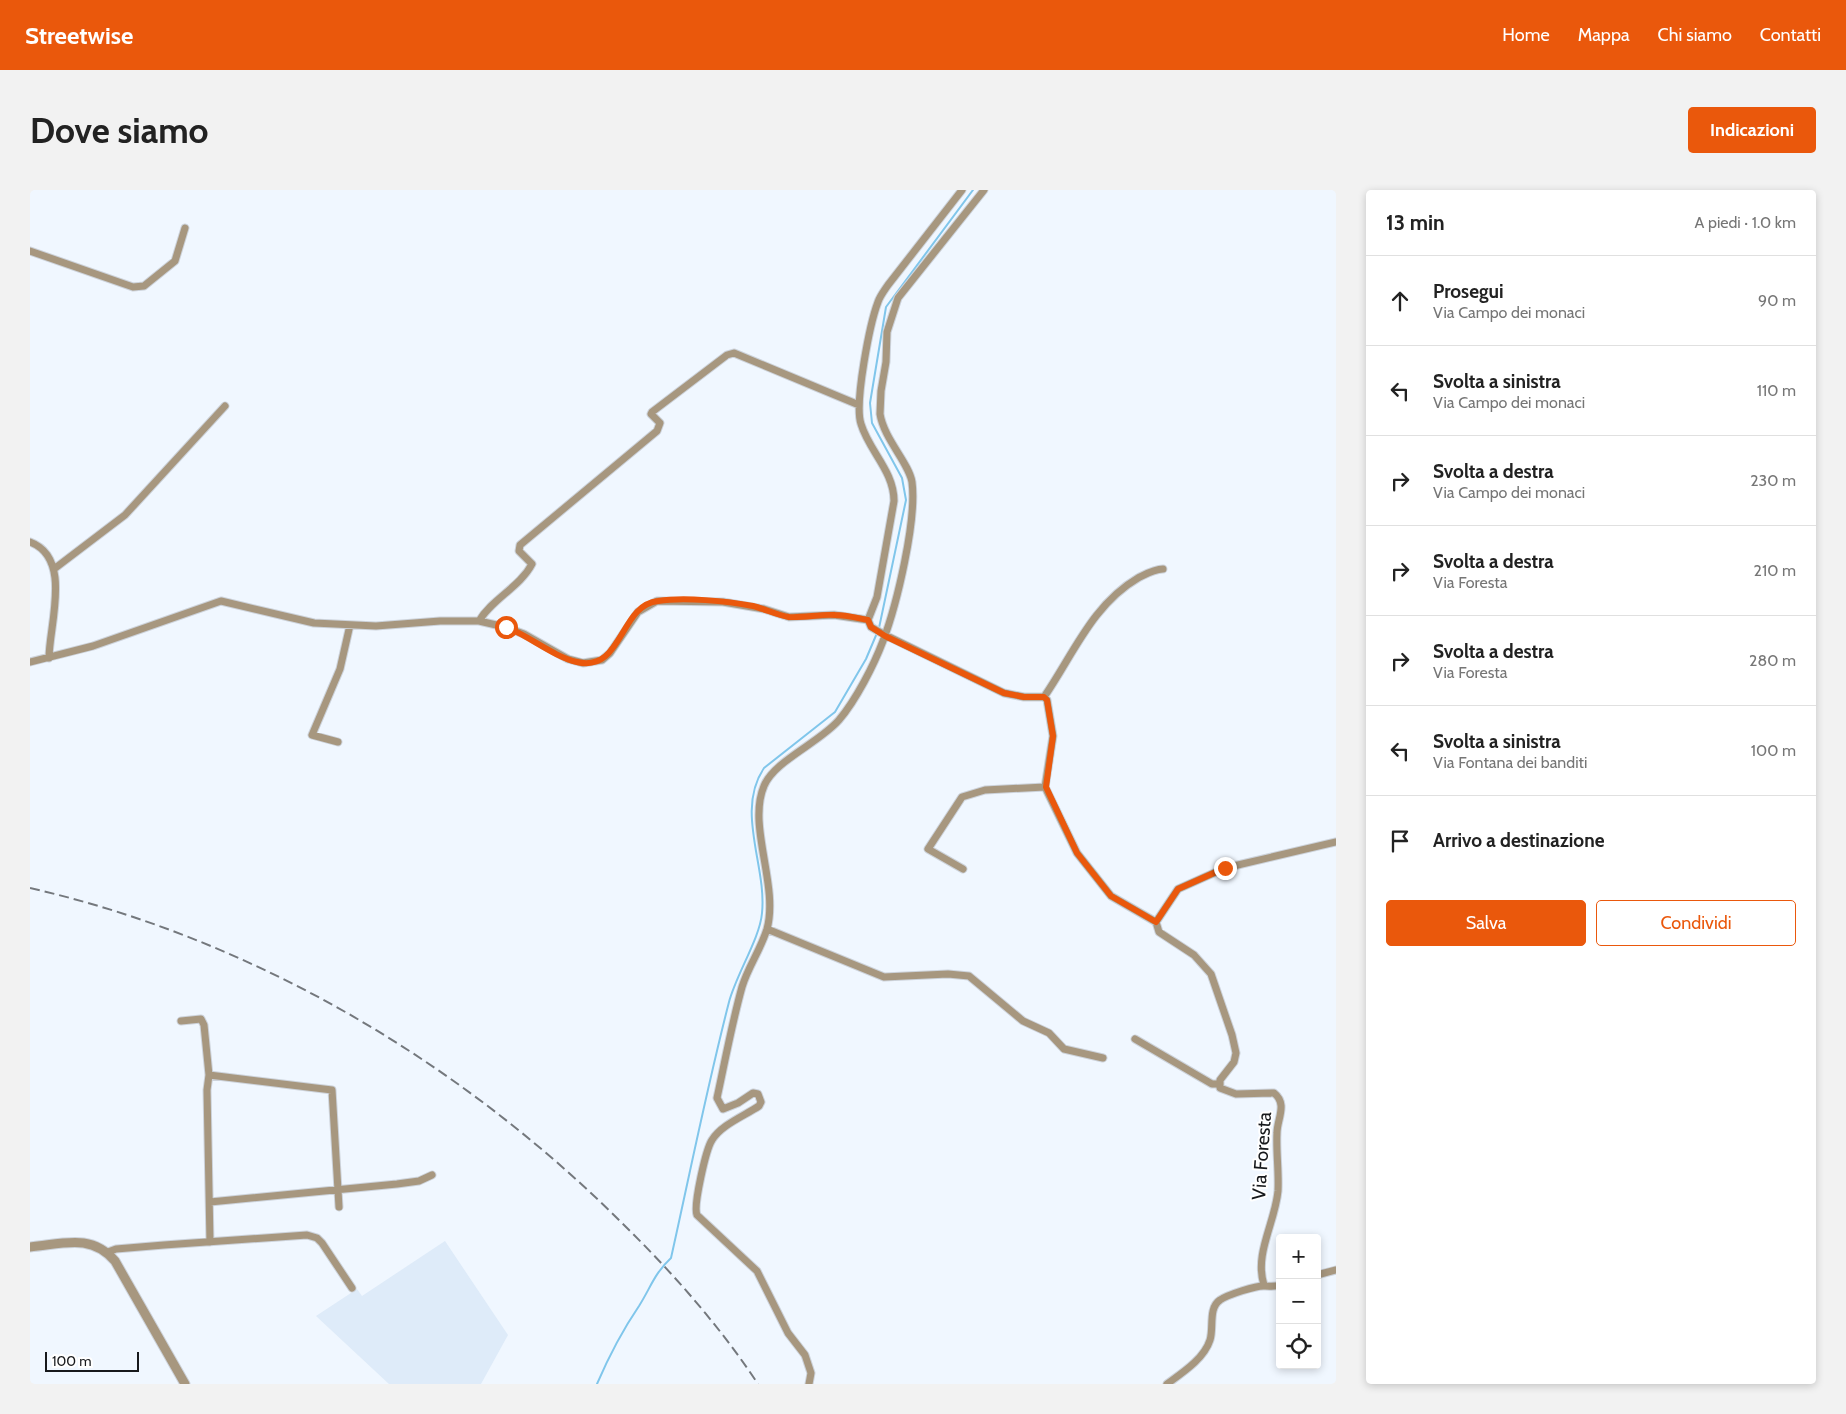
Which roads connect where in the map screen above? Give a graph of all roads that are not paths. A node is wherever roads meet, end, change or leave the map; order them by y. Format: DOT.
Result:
graph roads {
  1 [pos="962,190"];
  2 [pos="984,190"];
  3 [pos="186,228"];
  4 [pos="30,251"];
  5 [pos="859,404"];
  6 [pos="225,406"];
  7 [pos="30,542"];
  8 [pos="1163,569"];
  9 [pos="54,570"];
  10 [pos="479,621"];
  11 [pos="870,624"];
  12 [pos="350,625"];
  13 [pos="883,635"];
  14 [pos="48,658"];
  15 [pos="30,662"];
  16 [pos="1044,697"];
  17 [pos="338,742"];
  18 [pos="1046,787"];
  19 [pos="1336,842"];
  20 [pos="963,869"];
  21 [pos="1156,922"];
  22 [pos="767,929"];
  23 [pos="181,1021"];
  24 [pos="1134,1039"];
  25 [pos="1103,1058"];
  26 [pos="209,1075"];
  27 [pos="1219,1084"];
  28 [pos="432,1176"];
  29 [pos="338,1190"];
  30 [pos="210,1202"];
  31 [pos="339,1207"];
  32 [pos="210,1242"];
  33 [pos="30,1247"];
  34 [pos="108,1252"];
  35 [pos="1336,1270"];
  36 [pos="1321,1274"];
  37 [pos="1264,1285"];
  38 [pos="1276,1286"];
  39 [pos="352,1288"];
  40 [pos="185,1384"];
  41 [pos="809,1384"];
  42 [pos="1167,1384"];
  1 -- 5 [label="street"];
  2 -- 13 [label="street"];
  3 -- 4 [label="street"];
  5 -- 10 [label="street"];
  5 -- 11 [label="street"];
  6 -- 9 [label="street"];
  7 -- 9 [label="street"];
  8 -- 16 [label="street"];
  9 -- 14 [label="street"];
  10 -- 11 [label="street"];
  10 -- 12 [label="street"];
  11 -- 13 [label="street"];
  12 -- 14 [label="street"];
  12 -- 17 [label="street"];
  13 -- 16 [label="street"];
  13 -- 22 [label="street"];
  14 -- 15 [label="street"];
  16 -- 18 [label="street"];
  18 -- 20 [label="street"];
  18 -- 21 [label="street"];
  19 -- 21 [label="street"];
  21 -- 27 [label="street"];
  22 -- 25 [label="street"];
  22 -- 41 [label="street"];
  23 -- 26 [label="street"];
  24 -- 27 [label="street"];
  26 -- 29 [label="street"];
  26 -- 30 [label="street"];
  27 -- 37 [label="street, Via Foresta"];
  28 -- 29 [label="street"];
  29 -- 30 [label="street"];
  29 -- 31 [label="street"];
  30 -- 32 [label="street"];
  32 -- 34 [label="street"];
  32 -- 39 [label="street"];
  33 -- 34 [label="street"];
  34 -- 40 [label="street"];
  35 -- 36 [label="street"];
  37 -- 38 [label="street"];
  37 -- 42 [label="street"];
}
